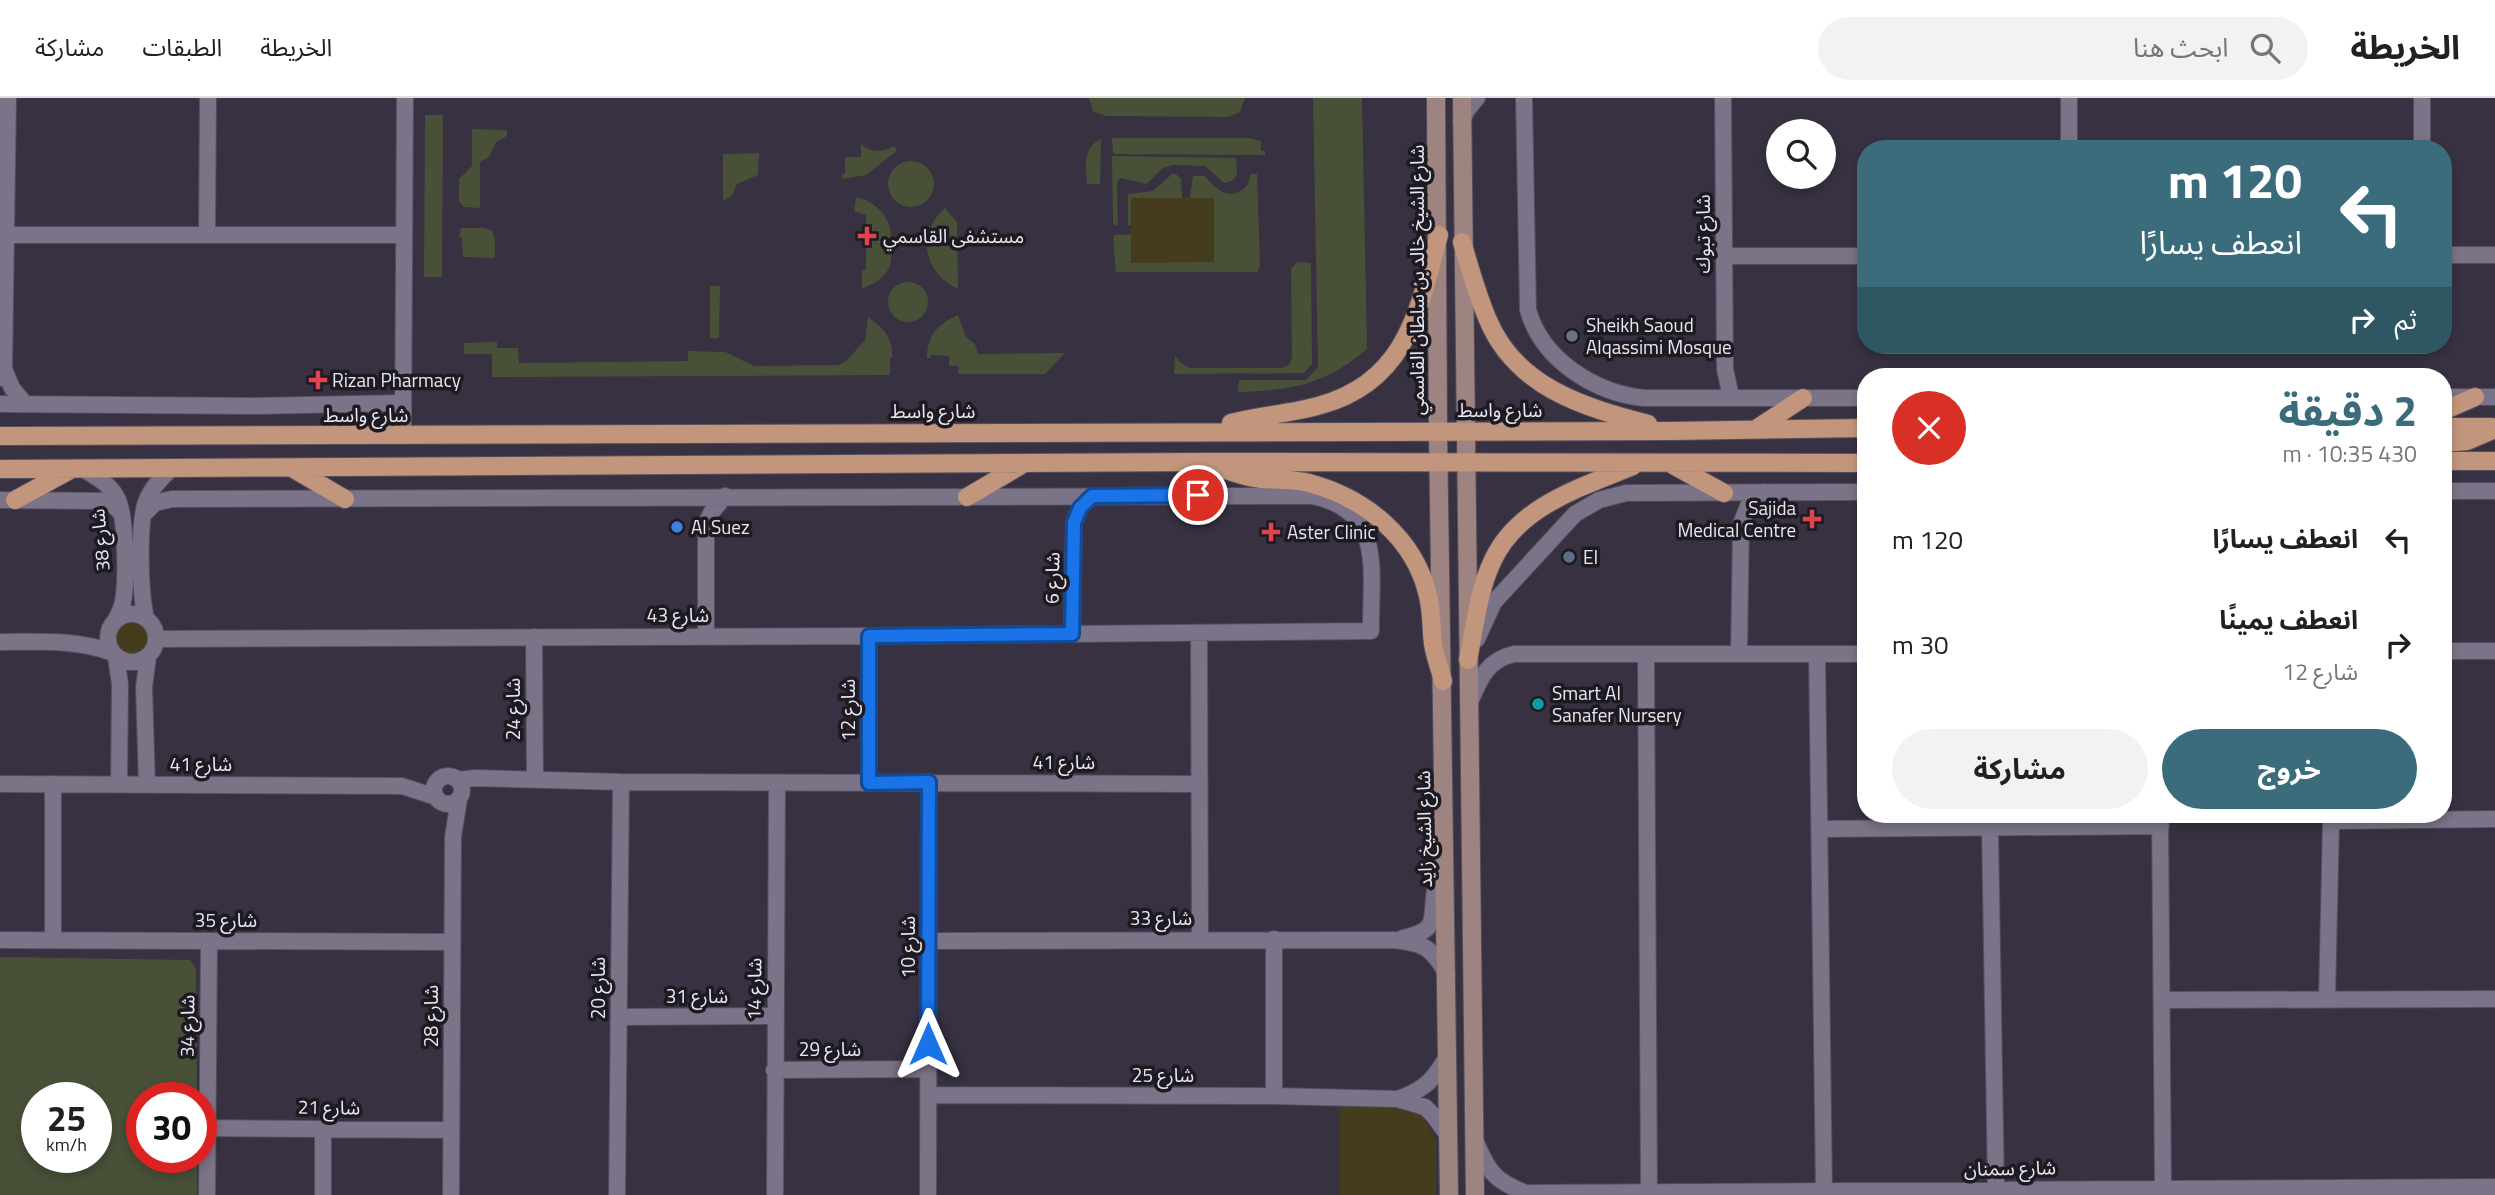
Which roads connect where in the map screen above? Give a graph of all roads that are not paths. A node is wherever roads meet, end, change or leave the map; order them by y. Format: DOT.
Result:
graph roads {
  1 [pos="8,98"];
  2 [pos="208,98"];
  3 [pos="405,98"];
  4 [pos="1436,98"];
  5 [pos="1462,98"];
  6 [pos="1477,98"];
  7 [pos="1524,98"];
  8 [pos="1723,98"];
  9 [pos="2068,98"];
  10 [pos="2422,98"];
  11 [pos="1461,122"];
  12 [pos="2068,140"];
  13 [pos="2422,140"];
  14 [pos="1438,234"];
  15 [pos="6,235"];
  16 [pos="207,235"];
  17 [pos="404,235"];
  18 [pos="1462,242"];
  19 [pos="2452,255"];
  20 [pos="2495,255"];
  21 [pos="1724,256"];
  22 [pos="1857,256"];
  23 [pos="3,265"];
  24 [pos="1725,369"];
  25 [pos="2,373"];
  26 [pos="1731,397"];
  27 [pos="2452,397"];
  28 [pos="2475,397"];
  29 [pos="2495,397"];
  30 [pos="1703,398"];
  31 [pos="1803,398"];
  32 [pos="1857,398"];
  33 [pos="403,403"];
  34 [pos="0,404"];
  35 [pos="25,404"];
  36 [pos="2452,407"];
  37 [pos="2452,427"];
  38 [pos="1857,428"];
  39 [pos="2495,428"];
  40 [pos="1756,430"];
  41 [pos="1216,431"];
  42 [pos="1438,431"];
  43 [pos="1466,431"];
  44 [pos="1672,431"];
  45 [pos="0,436"];
  46 [pos="402,436"];
  47 [pos="2452,442"];
  48 [pos="2452,461"];
  49 [pos="2495,461"];
  50 [pos="1203,462"];
  51 [pos="1439,462"];
  52 [pos="1466,463"];
  53 [pos="1640,463"];
  54 [pos="1670,463"];
  55 [pos="1857,463"];
  56 [pos="1023,464"];
  57 [pos="173,467"];
  58 [pos="289,467"];
  59 [pos="0,469"];
  60 [pos="78,470"];
  61 [pos="2452,491"];
  62 [pos="2495,491"];
  63 [pos="1763,492"];
  64 [pos="1857,492"];
  65 [pos="1724,493"];
  66 [pos="1330,495"];
  67 [pos="725,496"];
  68 [pos="1055,496"];
  69 [pos="1092,496"];
  70 [pos="687,497"];
  71 [pos="967,497"];
  72 [pos="345,499"];
  73 [pos="8,500"];
  74 [pos="123,515"];
  75 [pos="143,515"];
  76 [pos="1074,523"];
  77 [pos="706,524"];
  78 [pos="1741,524"];
  79 [pos="146,618"];
  80 [pos="113,623"];
  81 [pos="1072,634"];
  82 [pos="1199,634"];
  83 [pos="706,635"];
  84 [pos="869,636"];
  85 [pos="534,637"];
  86 [pos="157,639"];
  87 [pos="0,642"];
  88 [pos="71,642"];
  89 [pos="2452,651"];
  90 [pos="2495,651"];
  91 [pos="1646,654"];
  92 [pos="1739,654"];
  93 [pos="1817,654"];
  94 [pos="1857,654"];
  95 [pos="114,655"];
  96 [pos="148,657"];
  97 [pos="1468,660"];
  98 [pos="1443,681"];
  99 [pos="1469,705"];
  100 [pos="439,778"];
  101 [pos="535,780"];
  102 [pos="621,782"];
  103 [pos="929,782"];
  104 [pos="778,783"];
  105 [pos="869,783"];
  106 [pos="0,784"];
  107 [pos="53,784"];
  108 [pos="1199,784"];
  109 [pos="119,785"];
  110 [pos="146,785"];
  111 [pos="402,786"];
  112 [pos="459,792"];
  113 [pos="439,800"];
  114 [pos="2452,819"];
  115 [pos="2495,819"];
  116 [pos="2103,823"];
  117 [pos="2160,823"];
  118 [pos="2331,823"];
  119 [pos="1990,829"];
  120 [pos="1819,830"];
  121 [pos="453,837"];
  122 [pos="1445,862"];
  123 [pos="1200,939"];
  124 [pos="1274,939"];
  125 [pos="0,940"];
  126 [pos="53,940"];
  127 [pos="1393,940"];
  128 [pos="209,941"];
  129 [pos="929,941"];
  130 [pos="452,942"];
  131 [pos="1447,974"];
  132 [pos="2327,999"];
  133 [pos="2495,999"];
  134 [pos="2163,1000"];
  135 [pos="775,1016"];
  136 [pos="619,1017"];
  137 [pos="1448,1055"];
  138 [pos="928,1069"];
  139 [pos="775,1070"];
  140 [pos="207,1082"];
  141 [pos="928,1096"];
  142 [pos="1274,1096"];
  143 [pos="1398,1098"];
  144 [pos="217,1128"];
  145 [pos="323,1128"];
  146 [pos="451,1130"];
  147 [pos="1449,1137"];
  148 [pos="1474,1138"];
  149 [pos="207,1173"];
  150 [pos="2495,1187"];
  151 [pos="2163,1188"];
  152 [pos="1996,1190"];
  153 [pos="2399,1191"];
  154 [pos="1649,1192"];
  155 [pos="1824,1192"];
  156 [pos="2046,1192"];
  157 [pos="1875,1193"];
  158 [pos="1524,1194"];
  159 [pos="207,1195"];
  160 [pos="323,1195"];
  161 [pos="451,1195"];
  162 [pos="617,1195"];
  163 [pos="775,1195"];
  164 [pos="928,1195"];
  165 [pos="1449,1195"];
  166 [pos="1475,1195"];
  1 -- 15 [label="street"];
  2 -- 16 [label="street"];
  3 -- 17 [label="street"];
  4 -- 14 [label="main road, شارع الشيخ خالد بن سلطان القاسمي"];
  5 -- 11 [label="main road"];
  6 -- 11 [label="street"];
  7 -- 30 [label="street"];
  8 -- 21 [label="street, شارع تبوك"];
  9 -- 12 [label="street"];
  10 -- 13 [label="street"];
  11 -- 18 [label="main road"];
  14 -- 41 [label="main road"];
  14 -- 42 [label="main road, شارع الشيخ خالد بن سلطان القاسمي"];
  15 -- 16 [label="street"];
  15 -- 23 [label="street"];
  16 -- 17 [label="street"];
  17 -- 33 [label="street"];
  18 -- 43 [label="main road"];
  18 -- 44 [label="main road"];
  19 -- 20 [label="street"];
  21 -- 22 [label="street"];
  21 -- 24 [label="street, شارع تبوك"];
  23 -- 25 [label="street"];
  24 -- 26 [label="street, شارع تبوك"];
  24 -- 30 [label="street"];
  25 -- 35 [label="street"];
  26 -- 30 [label="street"];
  26 -- 31 [label="street"];
  27 -- 28 [label="street"];
  28 -- 29 [label="street"];
  28 -- 36 [label="main road"];
  31 -- 32 [label="street"];
  31 -- 40 [label="main road"];
  33 -- 35 [label="street"];
  33 -- 46 [label="street"];
  34 -- 35 [label="street"];
  37 -- 39 [label="main road"];
  38 -- 40 [label="main road, شارع واسط"];
  39 -- 47 [label="main road"];
  40 -- 44 [label="main road, شارع واسط"];
  41 -- 42 [label="main road, شارع واسط"];
  41 -- 46 [label="main road, شارع واسط"];
  42 -- 43 [label="main road, شارع واسط"];
  42 -- 51 [label="main road, شارع الشيخ خالد بن سلطان القاسمي"];
  43 -- 44 [label="main road, شارع واسط"];
  43 -- 52 [label="main road"];
  45 -- 46 [label="main road, شارع واسط"];
  48 -- 49 [label="main road"];
  50 -- 51 [label="main road"];
  50 -- 56 [label="main road"];
  50 -- 66 [label="main road"];
  51 -- 52 [label="main road"];
  51 -- 98 [label="main road, شارع الشيخ زايد"];
  52 -- 53 [label="main road"];
  52 -- 97 [label="main road"];
  53 -- 54 [label="main road"];
  53 -- 97 [label="main road"];
  54 -- 55 [label="main road"];
  54 -- 65 [label="main road"];
  56 -- 58 [label="main road"];
  56 -- 71 [label="main road"];
  57 -- 58 [label="main road"];
  57 -- 60 [label="main road"];
  57 -- 75 [label="street, شارع 38"];
  58 -- 72 [label="main road"];
  59 -- 60 [label="main road"];
  60 -- 73 [label="main road"];
  60 -- 74 [label="street, شارع 38"];
  61 -- 62 [label="street"];
  63 -- 64 [label="street"];
  63 -- 65 [label="street"];
  63 -- 78 [label="street"];
  65 -- 78 [label="street"];
  65 -- 97 [label="street"];
  66 -- 69 [label="street"];
  66 -- 82 [label="street, شارع 43"];
  66 -- 98 [label="main road"];
  67 -- 70 [label="street"];
  67 -- 71 [label="street"];
  67 -- 77 [label="street"];
  68 -- 69 [label="street"];
  68 -- 71 [label="street"];
  68 -- 76 [label="street"];
  69 -- 76 [label="street"];
  70 -- 72 [label="street"];
  70 -- 77 [label="street"];
  72 -- 75 [label="street"];
  73 -- 74 [label="street"];
  74 -- 80 [label="street, شارع 38"];
  75 -- 79 [label="street, شارع 38"];
  76 -- 81 [label="street, شارع 6"];
  77 -- 83 [label="street"];
  78 -- 92 [label="street"];
  79 -- 80 [label="street"];
  79 -- 86 [label="street"];
  80 -- 88 [label="street"];
  80 -- 95 [label="street"];
  81 -- 82 [label="street, شارع 43"];
  81 -- 84 [label="street, شارع 43"];
  82 -- 108 [label="street"];
  83 -- 84 [label="street, شارع 43"];
  83 -- 85 [label="street, شارع 43"];
  84 -- 105 [label="street, شارع 12"];
  85 -- 86 [label="street, شارع 43"];
  85 -- 101 [label="street, شارع 24"];
  86 -- 96 [label="street"];
  87 -- 88 [label="street"];
  88 -- 95 [label="street"];
  89 -- 90 [label="street"];
  91 -- 92 [label="street"];
  91 -- 99 [label="street"];
  91 -- 154 [label="street"];
  92 -- 93 [label="street"];
  93 -- 94 [label="street"];
  93 -- 120 [label="street"];
  95 -- 96 [label="street"];
  95 -- 109 [label="street"];
  96 -- 110 [label="street"];
  97 -- 99 [label="main road"];
  98 -- 122 [label="main road, شارع الشيخ زايد"];
  99 -- 148 [label="main road"];
  100 -- 111 [label="street, شارع 41"];
  100 -- 112 [label="street"];
  100 -- 113 [label="street"];
  101 -- 102 [label="street, شارع 41"];
  101 -- 112 [label="street, شارع 41"];
  102 -- 104 [label="street, شارع 41"];
  102 -- 136 [label="street, شارع 20"];
  103 -- 105 [label="street, شارع 41"];
  103 -- 108 [label="street, شارع 41"];
  103 -- 129 [label="street, شارع 10"];
  104 -- 105 [label="street, شارع 41"];
  104 -- 135 [label="street, شارع 14"];
  106 -- 107 [label="street, شارع 41"];
  107 -- 109 [label="street, شارع 41"];
  107 -- 126 [label="street"];
  108 -- 123 [label="street"];
  109 -- 110 [label="street, شارع 41"];
  110 -- 111 [label="street, شارع 41"];
  111 -- 113 [label="street, شارع 41"];
  112 -- 113 [label="street"];
  112 -- 121 [label="street, شارع 28"];
  113 -- 121 [label="street, شارع 28"];
  114 -- 115 [label="street"];
  116 -- 119 [label="street"];
  117 -- 134 [label="street"];
  118 -- 132 [label="street"];
  119 -- 120 [label="street"];
  119 -- 152 [label="street"];
  120 -- 155 [label="street"];
  121 -- 130 [label="street, شارع 28"];
  122 -- 127 [label="street, شارع 33"];
  122 -- 131 [label="main road, شارع الشيخ زايد"];
  123 -- 124 [label="street, شارع 33"];
  123 -- 129 [label="street, شارع 33"];
  124 -- 127 [label="street, شارع 33"];
  124 -- 142 [label="street"];
  125 -- 126 [label="street, شارع 35"];
  126 -- 128 [label="street, شارع 35"];
  127 -- 131 [label="street, شارع 33"];
  128 -- 130 [label="street, شارع 35"];
  128 -- 140 [label="street, شارع 34"];
  129 -- 138 [label="street, شارع 10"];
  130 -- 146 [label="street, شارع 28"];
  131 -- 137 [label="main road, شارع الشيخ زايد"];
  132 -- 133 [label="street"];
  132 -- 134 [label="street"];
  134 -- 151 [label="street"];
  135 -- 136 [label="street, شارع 31"];
  135 -- 139 [label="street, شارع 14"];
  136 -- 162 [label="street, شارع 20"];
  137 -- 143 [label="street, شارع 25"];
  137 -- 147 [label="main road, شارع الشيخ زايد"];
  138 -- 139 [label="street, شارع 29"];
  138 -- 141 [label="street, شارع 10"];
  139 -- 163 [label="street, شارع 14"];
  141 -- 142 [label="street, شارع 25"];
  141 -- 164 [label="street, شارع 10"];
  142 -- 143 [label="street, شارع 25"];
  143 -- 147 [label="street, شارع 25"];
  144 -- 145 [label="street, شارع 21"];
  145 -- 146 [label="street, شارع 21"];
  145 -- 160 [label="street"];
  146 -- 161 [label="street, شارع 28"];
  147 -- 165 [label="main road, شارع الشيخ زايد"];
  148 -- 158 [label="street, شارع سمنان"];
  148 -- 166 [label="main road"];
  149 -- 159 [label="street, شارع 34"];
  150 -- 153 [label="street, شارع سمنان"];
  151 -- 153 [label="street, شارع سمنان"];
  151 -- 156 [label="street, شارع سمنان"];
  152 -- 156 [label="street, شارع سمنان"];
  152 -- 157 [label="street, شارع سمنان"];
  154 -- 155 [label="street, شارع سمنان"];
  154 -- 158 [label="street, شارع سمنان"];
  155 -- 157 [label="street, شارع سمنان"];
}
